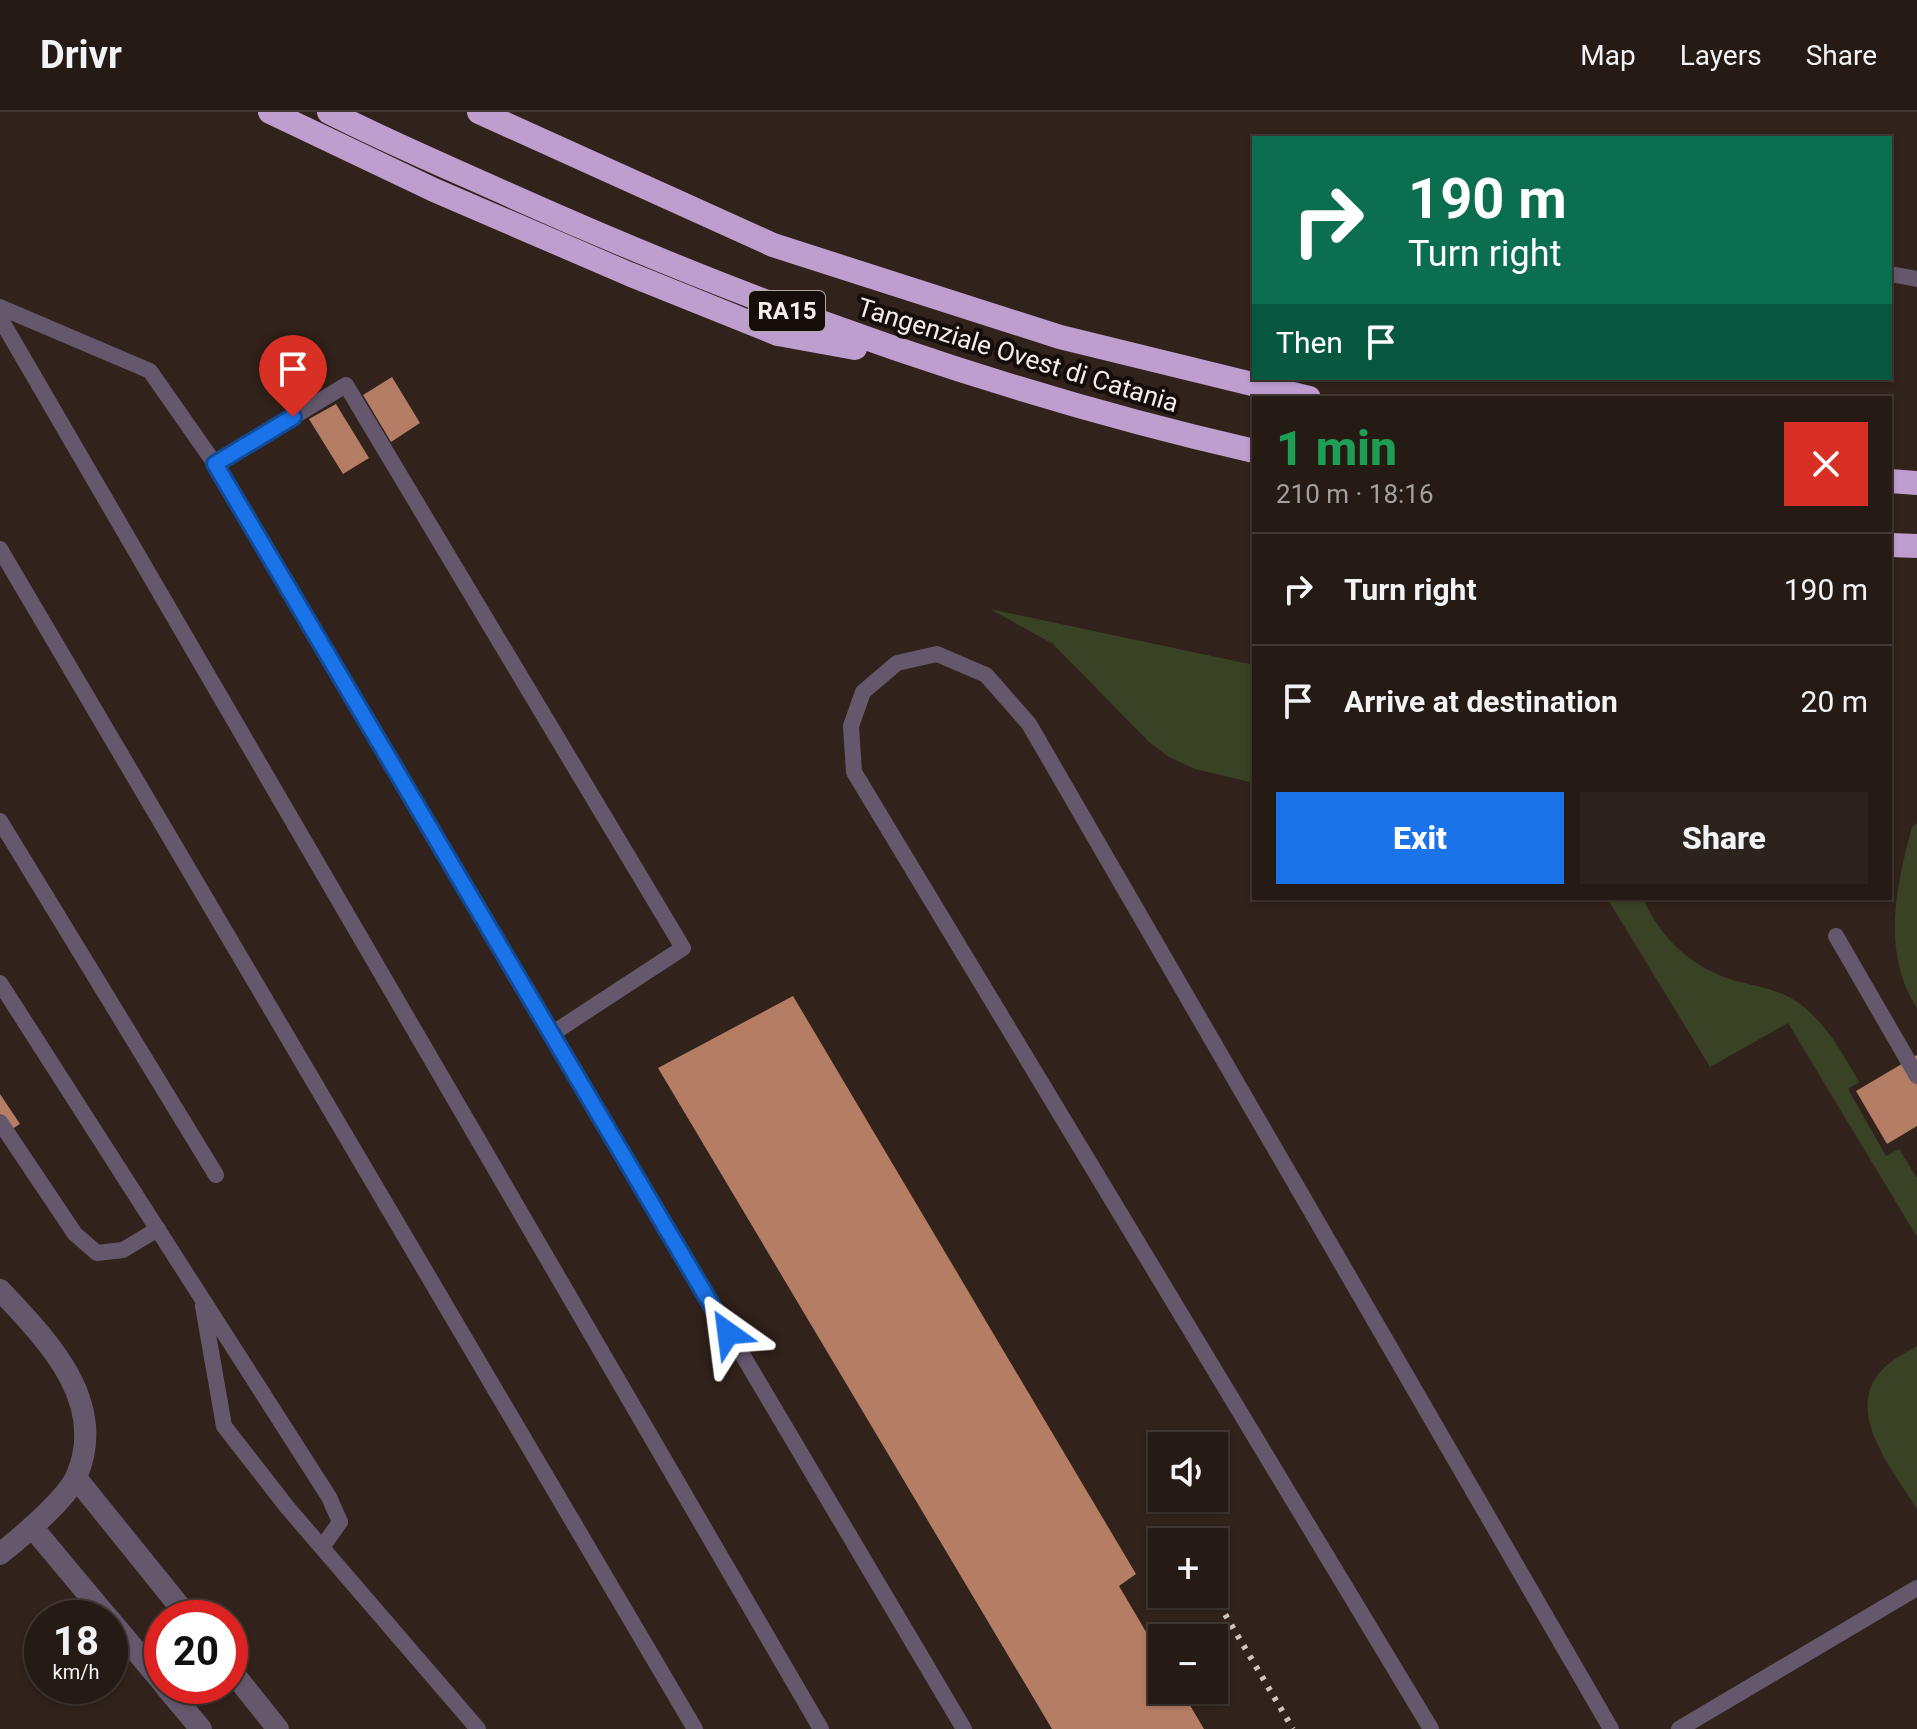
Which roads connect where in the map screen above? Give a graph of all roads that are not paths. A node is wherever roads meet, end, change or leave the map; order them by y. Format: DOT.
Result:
graph roads {
  1 [pos="270,112"];
  2 [pos="329,112"];
  3 [pos="479,112"];
  4 [pos="1892,274"];
  5 [pos="1917,279"];
  6 [pos="0,307"];
  7 [pos="0,318"];
  8 [pos="927,362"];
  9 [pos="1301,396"];
  10 [pos="1252,451"];
  11 [pos="215,464"];
  12 [pos="1892,481"];
  13 [pos="1917,483"];
  14 [pos="1892,545"];
  15 [pos="1917,546"];
  16 [pos="0,549"];
  17 [pos="0,821"];
  18 [pos="1836,936"];
  19 [pos="0,983"];
  20 [pos="550,1035"];
  21 [pos="1917,1076"];
  22 [pos="0,1122"];
  23 [pos="216,1175"];
  24 [pos="158,1229"];
  25 [pos="0,1290"];
  26 [pos="202,1297"];
  27 [pos="76,1478"];
  28 [pos="32,1527"];
  29 [pos="323,1546"];
  30 [pos="0,1554"];
  31 [pos="1917,1588"];
  32 [pos="93,1600"];
  33 [pos="174,1600"];
  34 [pos="128,1641"];
  35 [pos="144,1660"];
  36 [pos="248,1692"];
  37 [pos="180,1704"];
  38 [pos="201,1729"];
  39 [pos="278,1729"];
  40 [pos="478,1729"];
  41 [pos="695,1729"];
  42 [pos="821,1729"];
  43 [pos="964,1729"];
  44 [pos="1431,1729"];
  45 [pos="1611,1729"];
  46 [pos="1679,1729"];
  1 -- 8 [label="highway"];
  2 -- 8 [label="highway, Tangenziale Ovest di Catania / RA15"];
  3 -- 9 [label="highway, Tangenziale Ovest di Catania / RA15"];
  4 -- 5 [label="lane"];
  6 -- 11 [label="lane"];
  7 -- 42 [label="lane"];
  8 -- 10 [label="highway, Tangenziale Ovest di Catania / RA15"];
  11 -- 20 [label="lane"];
  11 -- 20 [label="lane"];
  12 -- 13 [label="highway"];
  14 -- 15 [label="highway"];
  16 -- 41 [label="lane"];
  17 -- 23 [label="lane"];
  18 -- 21 [label="lane"];
  19 -- 24 [label="lane"];
  20 -- 43 [label="lane"];
  22 -- 24 [label="lane"];
  24 -- 26 [label="lane"];
  25 -- 27 [label="street"];
  26 -- 29 [label="lane"];
  26 -- 29 [label="lane"];
  27 -- 28 [label="street"];
  27 -- 33 [label="street"];
  28 -- 30 [label="street"];
  28 -- 32 [label="street"];
  29 -- 40 [label="lane"];
  31 -- 46 [label="lane"];
  34 -- 35 [label="street"];
  36 -- 39 [label="street"];
  37 -- 38 [label="street"];
  44 -- 45 [label="lane"];
}
